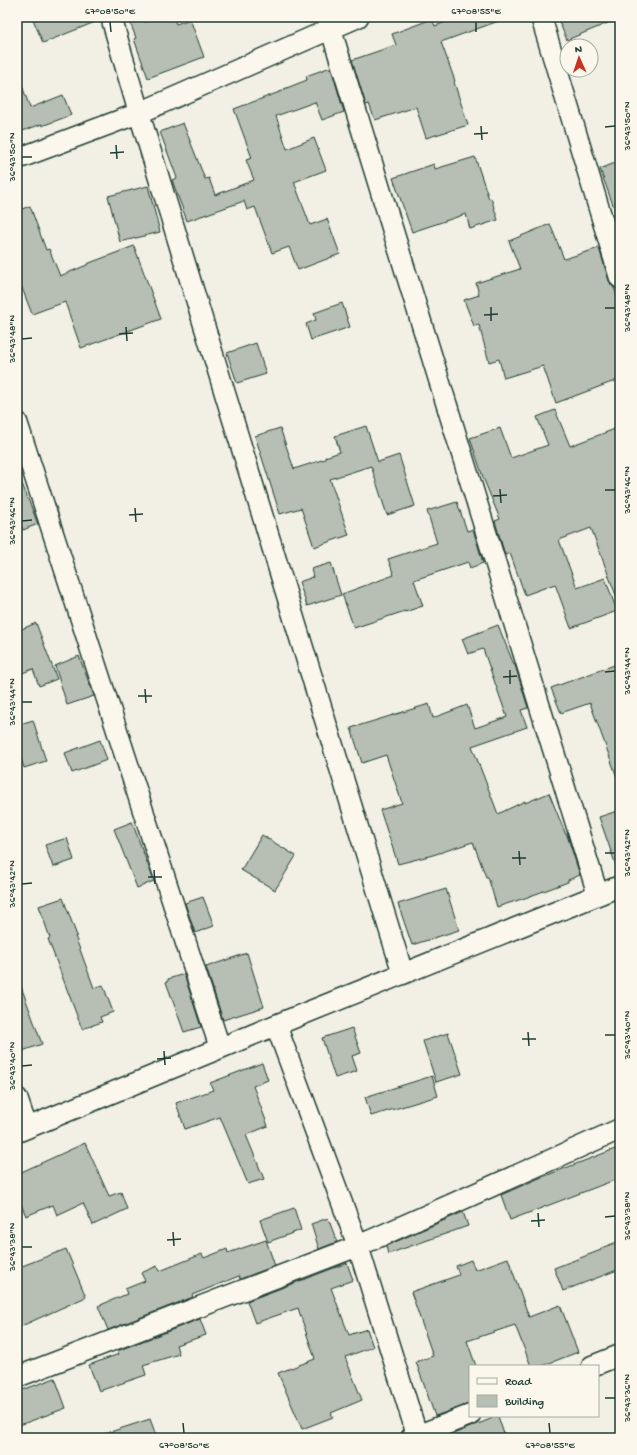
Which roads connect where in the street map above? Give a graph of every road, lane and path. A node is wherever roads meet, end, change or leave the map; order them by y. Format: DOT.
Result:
graph roads {
  1 [pos="111,17"];
  2 [pos="358,17"];
  3 [pos="541,17"];
  4 [pos="328,23"];
  5 [pos="139,112"];
  6 [pos="17,159"];
  7 [pos="620,278"];
  8 [pos="17,422"];
  9 [pos="620,886"];
  10 [pos="598,895"];
  11 [pos="402,974"];
  12 [pos="276,1025"];
  13 [pos="220,1048"];
  14 [pos="17,1098"];
  15 [pos="620,1129"];
  16 [pos="22,1130"];
  17 [pos="358,1246"];
  18 [pos="620,1355"];
  19 [pos="595,1365"];
  20 [pos="17,1377"];
  21 [pos="469,1414"];
  22 [pos="415,1437"];
  1 -- 5 [label="street"];
  2 -- 4 [label="street"];
  3 -- 7 [label="street"];
  4 -- 5 [label="street"];
  4 -- 10 [label="street"];
  5 -- 6 [label="street"];
  5 -- 11 [label="street"];
  8 -- 13 [label="street"];
  9 -- 10 [label="street"];
  10 -- 11 [label="street"];
  11 -- 12 [label="street"];
  12 -- 13 [label="street"];
  12 -- 17 [label="street"];
  13 -- 16 [label="street"];
  14 -- 16 [label="street"];
  15 -- 17 [label="street"];
  17 -- 20 [label="street"];
  17 -- 22 [label="street"];
  18 -- 19 [label="street"];
  21 -- 22 [label="street"];
}
